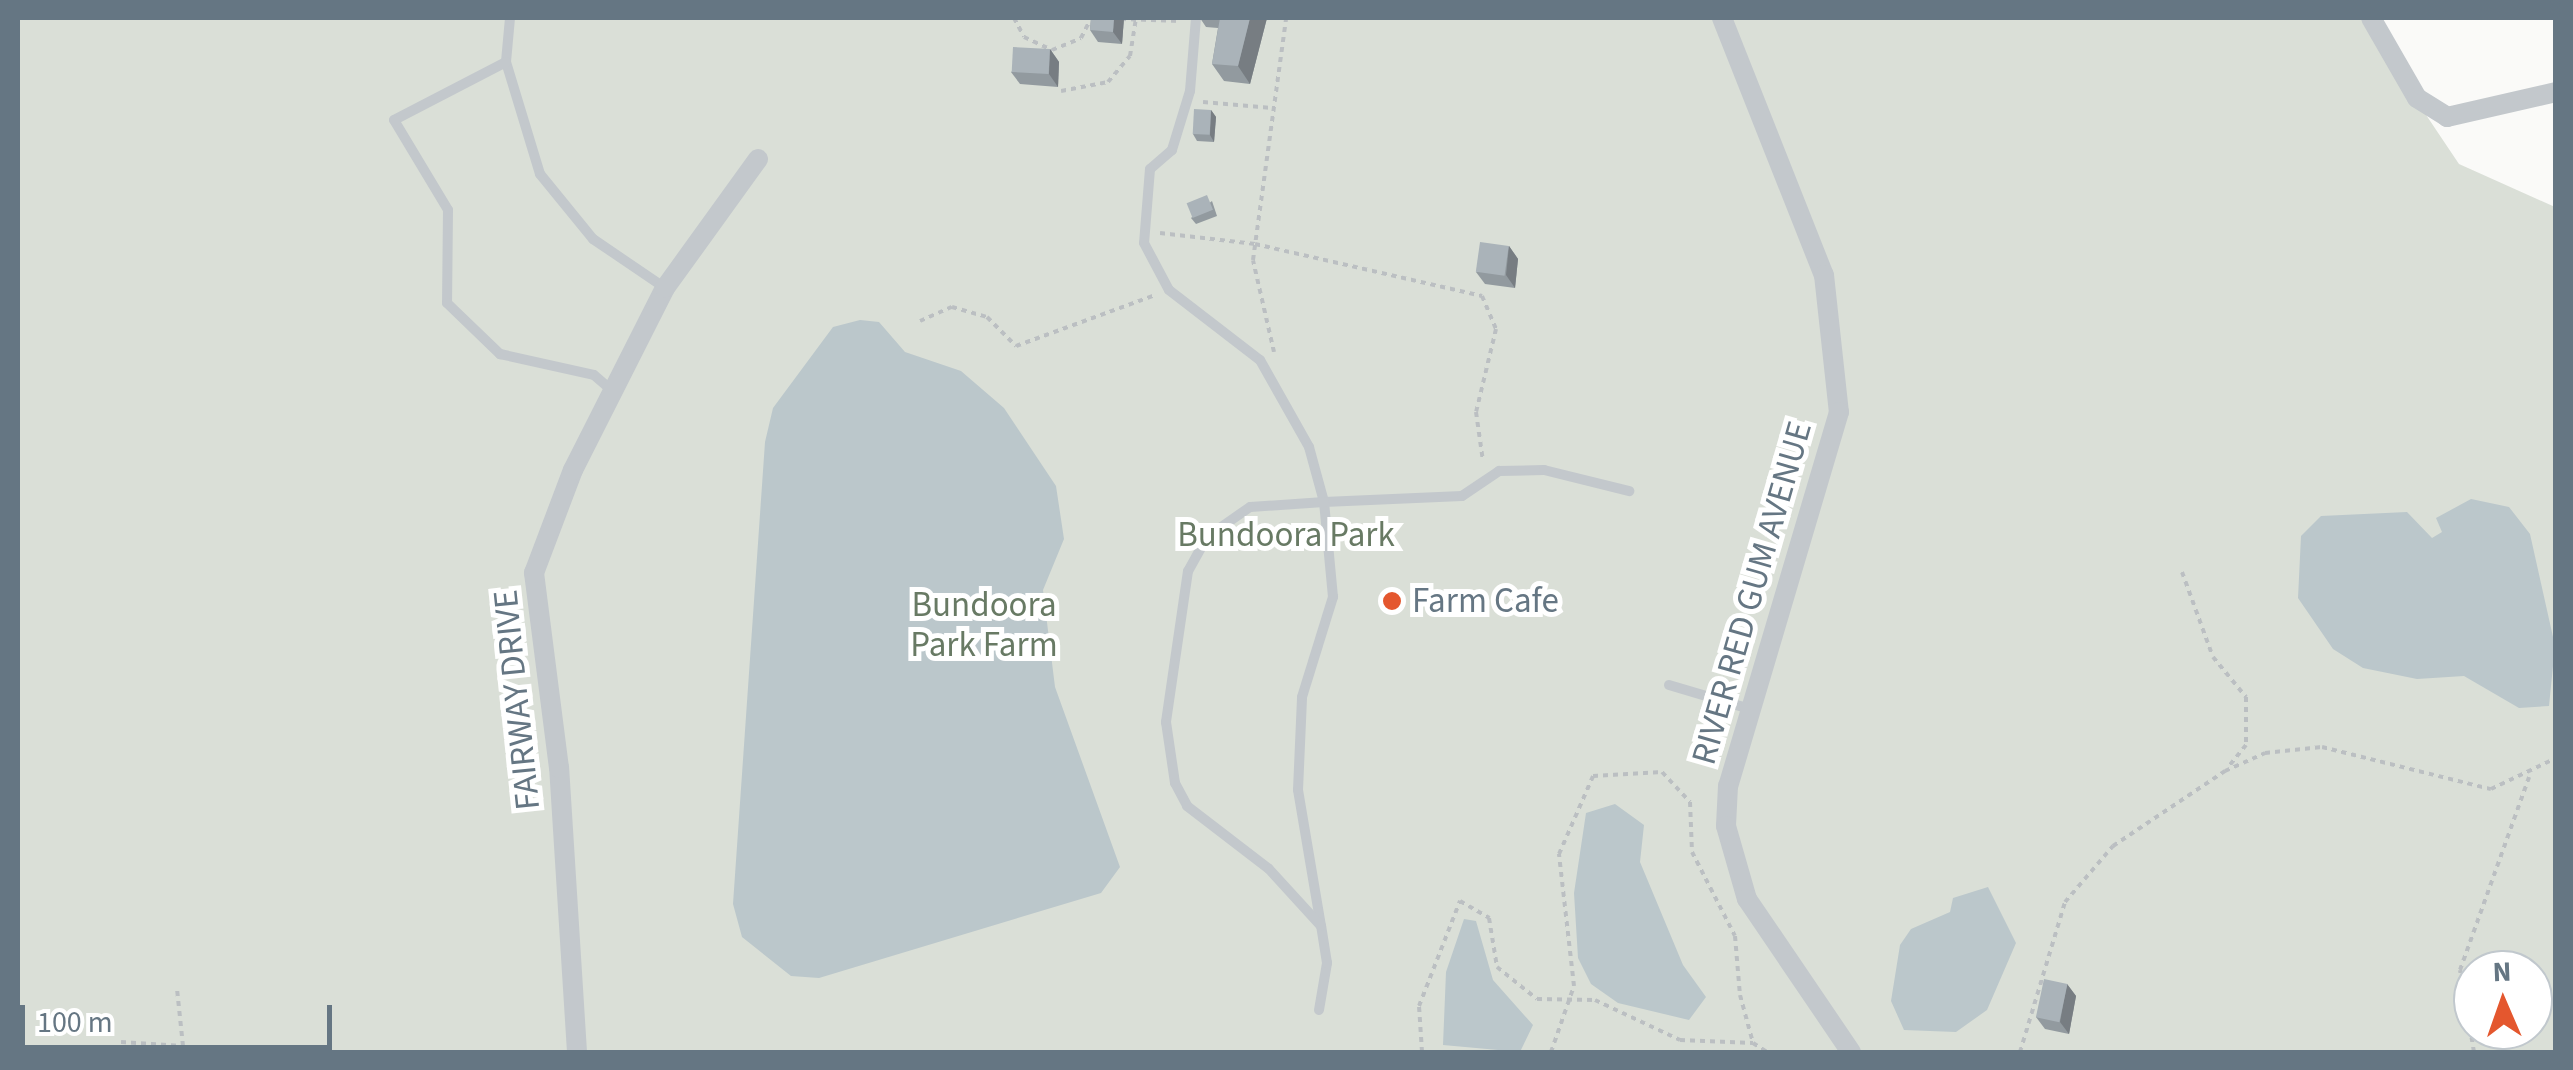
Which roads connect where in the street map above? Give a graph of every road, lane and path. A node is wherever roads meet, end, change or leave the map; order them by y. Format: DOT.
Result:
graph roads {
  1 [pos="510,18"];
  2 [pos="1014,18"];
  3 [pos="1091,18"];
  4 [pos="1286,18"];
  5 [pos="1722,18"];
  6 [pos="2371,18"];
  7 [pos="1136,19"];
  8 [pos="1196,19"];
  9 [pos="506,62"];
  10 [pos="1060,91"];
  11 [pos="2556,92"];
  12 [pos="1187,100"];
  13 [pos="1273,108"];
  14 [pos="758,160"];
  15 [pos="1145,231"];
  16 [pos="1255,244"];
  17 [pos="665,288"];
  18 [pos="1169,290"];
  19 [pos="920,321"];
  20 [pos="1270,376"];
  21 [pos="611,390"];
  22 [pos="1486,480"];
  23 [pos="1629,492"];
  24 [pos="1324,502"];
  25 [pos="2182,572"];
  26 [pos="1669,685"];
  27 [pos="1750,709"];
  28 [pos="2556,758"];
  29 [pos="2225,771"];
  30 [pos="2529,777"];
  31 [pos="1321,926"];
  32 [pos="178,989"];
  33 [pos="1573,997"];
  34 [pos="1320,1010"];
  35 [pos="121,1042"];
  36 [pos="1754,1043"];
  37 [pos="576,1052"];
  38 [pos="1422,1052"];
  39 [pos="1551,1052"];
  40 [pos="1767,1052"];
  41 [pos="1851,1052"];
  42 [pos="2020,1052"];
  43 [pos="2474,1052"];
  1 -- 9 [label="lane"];
  2 -- 3 [label="path"];
  3 -- 7 [label="path"];
  4 -- 13 [label="path"];
  5 -- 27 [label="street, RIVER RED GUM AVENUE"];
  6 -- 11 [label="street"];
  7 -- 8 [label="path"];
  7 -- 10 [label="path"];
  8 -- 12 [label="lane"];
  9 -- 17 [label="lane"];
  9 -- 21 [label="lane"];
  12 -- 13 [label="path"];
  12 -- 15 [label="lane"];
  13 -- 16 [label="path"];
  14 -- 17 [label="street, FAIRWAY DRIVE"];
  15 -- 16 [label="path"];
  15 -- 18 [label="lane"];
  16 -- 20 [label="path"];
  16 -- 22 [label="path"];
  17 -- 21 [label="street, FAIRWAY DRIVE"];
  18 -- 19 [label="path"];
  18 -- 20 [label="lane"];
  20 -- 24 [label="lane"];
  21 -- 37 [label="street, FAIRWAY DRIVE"];
  22 -- 23 [label="lane"];
  22 -- 24 [label="lane"];
  24 -- 31 [label="lane"];
  24 -- 31 [label="lane"];
  25 -- 29 [label="path"];
  26 -- 27 [label="lane"];
  27 -- 41 [label="street, RIVER RED GUM AVENUE"];
  28 -- 30 [label="path"];
  29 -- 30 [label="path"];
  29 -- 42 [label="path"];
  30 -- 43 [label="path"];
  31 -- 34 [label="lane"];
  32 -- 35 [label="path"];
  33 -- 36 [label="path"];
  33 -- 36 [label="path"];
  33 -- 38 [label="path"];
  33 -- 39 [label="path"];
  36 -- 40 [label="path"];
}
